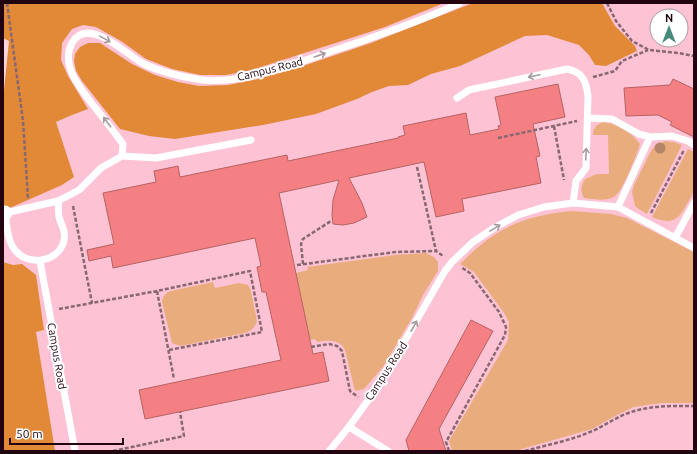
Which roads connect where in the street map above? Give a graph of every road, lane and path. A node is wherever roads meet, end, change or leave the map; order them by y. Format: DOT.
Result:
graph roads {
  1 [pos="8,3"];
  2 [pos="460,3"];
  3 [pos="607,3"];
  4 [pos="649,50"];
  5 [pos="694,56"];
  6 [pos="583,78"];
  7 [pos="457,98"];
  8 [pos="588,118"];
  9 [pos="554,126"];
  10 [pos="650,137"];
  11 [pos="498,138"];
  12 [pos="251,140"];
  13 [pos="691,143"];
  14 [pos="122,156"];
  15 [pos="417,168"];
  16 [pos="58,201"];
  17 [pos="573,203"];
  18 [pos="694,203"];
  19 [pos="73,206"];
  20 [pos="618,207"];
  21 [pos="29,208"];
  22 [pos="4,213"];
  23 [pos="331,221"];
  24 [pos="647,222"];
  25 [pos="675,238"];
  26 [pos="694,248"];
  27 [pos="436,250"];
  28 [pos="40,261"];
  29 [pos="452,262"];
  30 [pos="303,264"];
  31 [pos="297,265"];
  32 [pos="157,291"];
  33 [pos="92,303"];
  34 [pos="49,311"];
  35 [pos="311,347"];
  36 [pos="169,350"];
  37 [pos="174,379"];
  38 [pos="366,402"];
  39 [pos="694,406"];
  40 [pos="180,412"];
  41 [pos="349,427"];
  42 [pos="75,451"];
  43 [pos="113,451"];
  44 [pos="329,451"];
  45 [pos="388,451"];
  46 [pos="449,451"];
  47 [pos="525,451"];
  1 -- 21 [label="path"];
  14 -- 2 [label="lane, Campus Road, one-way"];
  3 -- 4 [label="path"];
  4 -- 5 [label="path"];
  4 -- 6 [label="path"];
  6 -- 7 [label="lane, one-way"];
  6 -- 8 [label="lane"];
  8 -- 9 [label="path"];
  8 -- 10 [label="lane"];
  17 -- 8 [label="lane, one-way"];
  9 -- 11 [label="path"];
  9 -- 17 [label="path"];
  10 -- 13 [label="lane"];
  10 -- 20 [label="lane"];
  12 -- 14 [label="lane"];
  13 -- 24 [label="path"];
  14 -- 16 [label="lane"];
  15 -- 27 [label="path"];
  16 -- 21 [label="lane"];
  16 -- 28 [label="lane"];
  17 -- 20 [label="lane, Campus Road"];
  29 -- 17 [label="lane, Campus Road, one-way"];
  18 -- 25 [label="lane"];
  19 -- 33 [label="path"];
  20 -- 24 [label="lane, Campus Road"];
  21 -- 22 [label="lane"];
  22 -- 28 [label="lane"];
  23 -- 30 [label="path"];
  24 -- 25 [label="lane, Campus Road"];
  25 -- 26 [label="lane, Campus Road"];
  27 -- 29 [label="path"];
  27 -- 30 [label="path"];
  28 -- 34 [label="lane, Campus Road"];
  38 -- 29 [label="lane, Campus Road, one-way"];
  29 -- 46 [label="path"];
  30 -- 31 [label="path"];
  32 -- 33 [label="path"];
  32 -- 36 [label="path"];
  32 -- 36 [label="path"];
  33 -- 34 [label="path"];
  34 -- 42 [label="lane, Campus Road"];
  35 -- 38 [label="path"];
  36 -- 37 [label="path"];
  38 -- 41 [label="lane, Campus Road"];
  39 -- 47 [label="path"];
  40 -- 43 [label="path"];
  41 -- 44 [label="lane, Campus Road"];
  41 -- 45 [label="lane"];
}
